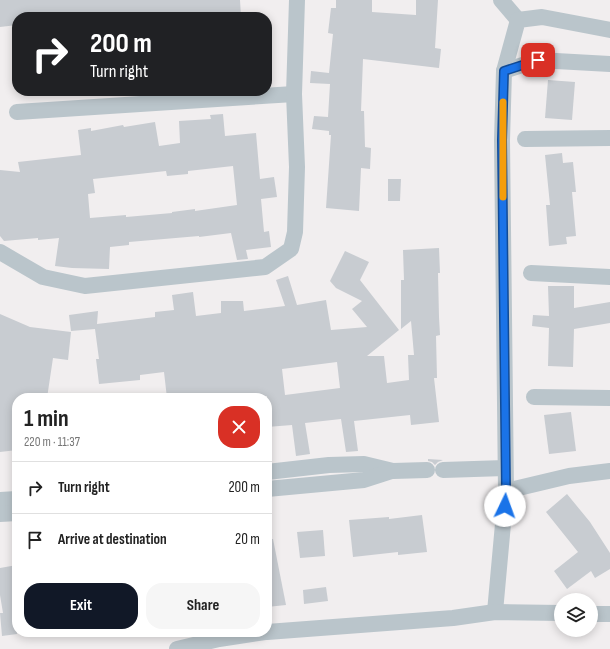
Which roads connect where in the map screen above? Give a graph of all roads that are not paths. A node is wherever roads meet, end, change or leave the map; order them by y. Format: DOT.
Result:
graph roads {
  1 [pos="297,0"];
  2 [pos="501,0"];
  3 [pos="518,20"];
  4 [pos="610,30"];
  5 [pos="610,64"];
  6 [pos="504,71"];
  7 [pos="294,94"];
  8 [pos="272,95"];
  9 [pos="263,96"];
  10 [pos="17,112"];
  11 [pos="610,138"];
  12 [pos="525,139"];
  13 [pos="0,252"];
  14 [pos="531,273"];
  15 [pos="610,277"];
  16 [pos="534,397"];
  17 [pos="610,398"];
  18 [pos="505,468"];
  19 [pos="427,470"];
  20 [pos="443,470"];
  21 [pos="272,471"];
  22 [pos="393,471"];
  23 [pos="610,471"];
  24 [pos="272,489"];
  25 [pos="506,491"];
  26 [pos="12,499"];
  27 [pos="0,500"];
  28 [pos="12,513"];
  29 [pos="0,514"];
  30 [pos="495,612"];
  31 [pos="554,614"];
  32 [pos="598,614"];
  33 [pos="610,614"];
  34 [pos="272,632"];
  35 [pos="232,637"];
  36 [pos="177,649"];
  1 -- 7 [label="street"];
  2 -- 3 [label="street"];
  3 -- 4 [label="street"];
  3 -- 6 [label="street"];
  5 -- 6 [label="street"];
  6 -- 18 [label="street"];
  7 -- 8 [label="street"];
  7 -- 13 [label="street"];
  9 -- 10 [label="street"];
  11 -- 12 [label="street"];
  14 -- 15 [label="street"];
  16 -- 17 [label="street"];
  18 -- 20 [label="street"];
  18 -- 25 [label="street"];
  19 -- 22 [label="street"];
  21 -- 22 [label="street"];
  22 -- 24 [label="street"];
  23 -- 25 [label="street"];
  25 -- 30 [label="street"];
  26 -- 27 [label="street"];
  28 -- 29 [label="street"];
  30 -- 31 [label="street"];
  30 -- 34 [label="street"];
  32 -- 33 [label="street"];
  35 -- 36 [label="street"];
}
